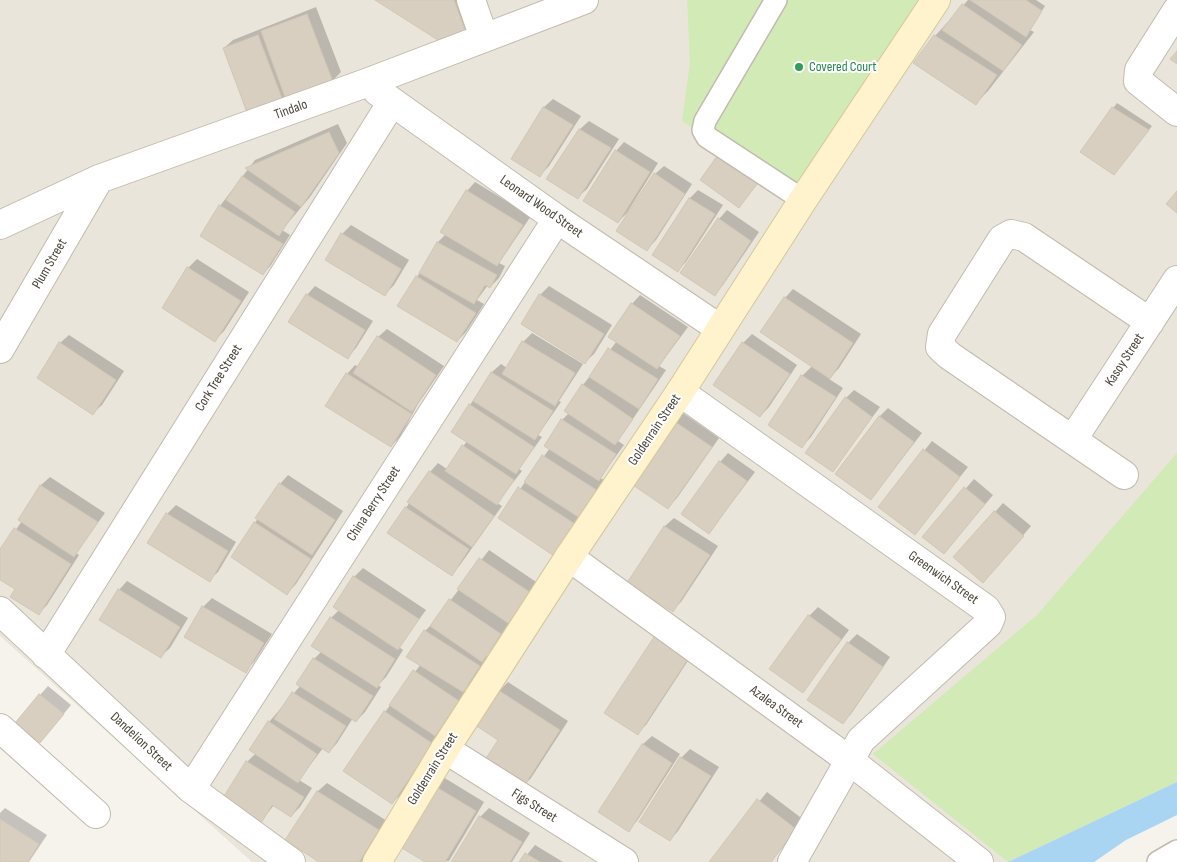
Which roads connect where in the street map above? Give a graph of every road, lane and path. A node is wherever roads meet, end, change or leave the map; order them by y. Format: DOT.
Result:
graph roads {
  1 [pos="471,0"];
  2 [pos="584,0"];
  3 [pos="776,0"];
  4 [pos="936,0"];
  5 [pos="1177,10"];
  6 [pos="484,38"];
  7 [pos="366,83"];
  8 [pos="392,102"];
  9 [pos="1177,112"];
  10 [pos="99,180"];
  11 [pos="803,200"];
  12 [pos="557,219"];
  13 [pos="0,224"];
  14 [pos="1177,280"];
  15 [pos="1150,322"];
  16 [pos="719,328"];
  17 [pos="0,349"];
  18 [pos="680,392"];
  19 [pos="1073,440"];
  20 [pos="1124,475"];
  21 [pos="569,557"];
  22 [pos="0,611"];
  23 [pos="46,655"];
  24 [pos="0,728"];
  25 [pos="445,749"];
  26 [pos="849,760"];
  27 [pos="191,789"];
  28 [pos="96,814"];
  29 [pos="1177,851"];
  30 [pos="291,862"];
  31 [pos="377,862"];
  32 [pos="624,862"];
  33 [pos="792,862"];
  34 [pos="980,862"];
  35 [pos="1158,862"];
  1 -- 6 [label="street"];
  2 -- 6 [label="street, Tindalo"];
  3 -- 11 [label="lane"];
  4 -- 11 [label="street, Goldenrain Street"];
  5 -- 9 [label="street"];
  6 -- 7 [label="street, Tindalo"];
  7 -- 8 [label="street, Leonard Wood Street"];
  7 -- 10 [label="street, Tindalo"];
  8 -- 12 [label="street, Leonard Wood Street"];
  8 -- 23 [label="street, Cork Tree Street"];
  10 -- 13 [label="street, Tindalo"];
  10 -- 17 [label="street, Plum Street"];
  11 -- 16 [label="street, Goldenrain Street"];
  12 -- 16 [label="street, Leonard Wood Street"];
  12 -- 27 [label="street, China Berry Street"];
  14 -- 15 [label="street, Kasoy Street"];
  15 -- 19 [label="street, Kasoy Street"];
  15 -- 19 [label="street"];
  16 -- 18 [label="street, Goldenrain Street"];
  18 -- 21 [label="street, Goldenrain Street"];
  18 -- 26 [label="street, Greenwich Street"];
  19 -- 20 [label="street"];
  21 -- 25 [label="street, Goldenrain Street"];
  21 -- 26 [label="street, Azalea Street"];
  22 -- 23 [label="street, Dandelion Street"];
  23 -- 27 [label="street, Dandelion Street"];
  24 -- 28 [label="street"];
  25 -- 31 [label="street, Goldenrain Street"];
  25 -- 32 [label="street, Figs Street"];
  26 -- 33 [label="street, Greenwich Street"];
  26 -- 34 [label="street, Azalea Street"];
  27 -- 30 [label="street, Dandelion Street"];
  29 -- 35 [label="lane"];
}
